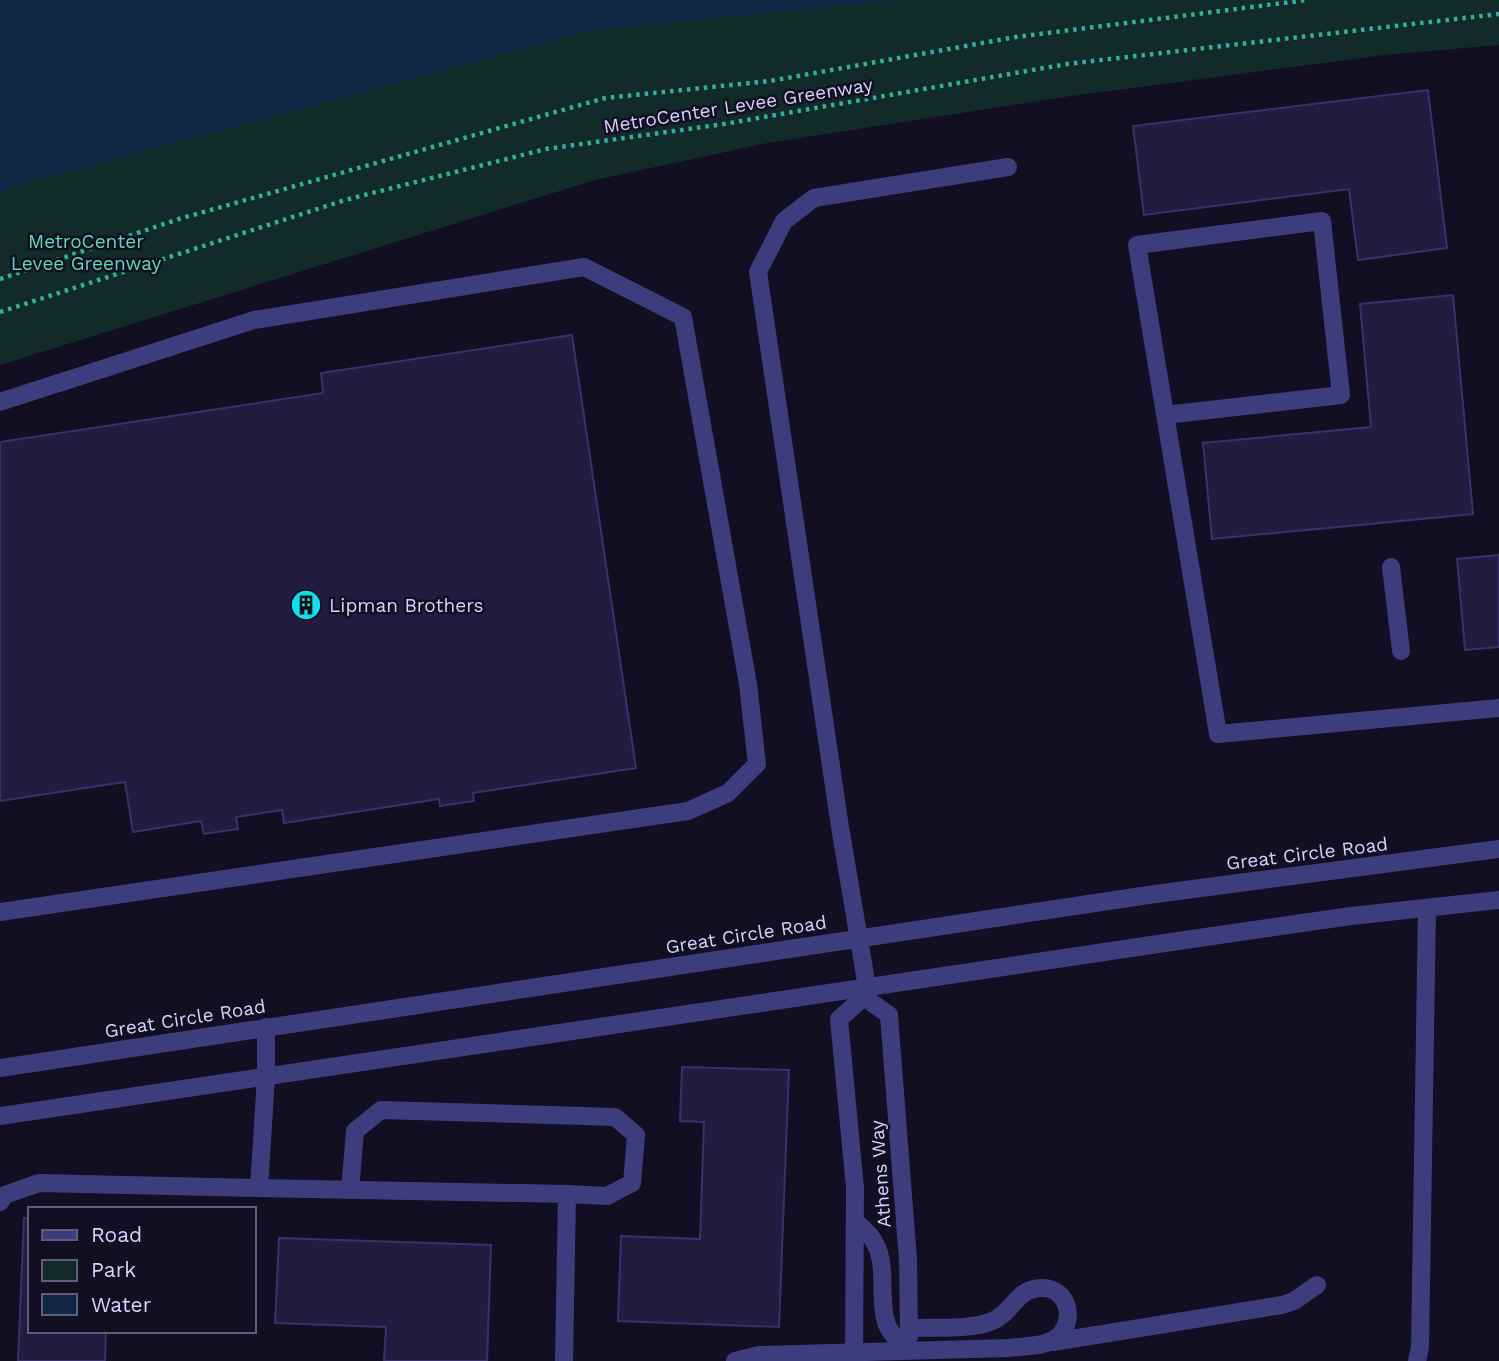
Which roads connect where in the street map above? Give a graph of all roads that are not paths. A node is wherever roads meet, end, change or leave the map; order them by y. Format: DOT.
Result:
graph roads {
  1 [pos="1008,167"];
  2 [pos="0,402"];
  3 [pos="1165,415"];
  4 [pos="1391,567"];
  5 [pos="1401,651"];
  6 [pos="1499,708"];
  7 [pos="1499,849"];
  8 [pos="1499,900"];
  9 [pos="1427,908"];
  10 [pos="0,912"];
  11 [pos="859,939"];
  12 [pos="865,992"];
  13 [pos="266,1027"];
  14 [pos="0,1068"];
  15 [pos="266,1077"];
  16 [pos="0,1116"];
  17 [pos="260,1188"];
  18 [pos="350,1190"];
  19 [pos="567,1194"];
  20 [pos="0,1202"];
  21 [pos="855,1222"];
  22 [pos="1317,1285"];
  23 [pos="909,1328"];
  24 [pos="1049,1343"];
  25 [pos="909,1356"];
  26 [pos="854,1357"];
  27 [pos="564,1361"];
  28 [pos="734,1361"];
  29 [pos="1417,1361"];
  1 -- 11 [label="street"];
  2 -- 10 [label="street"];
  3 -- 3 [label="street"];
  3 -- 6 [label="street"];
  4 -- 5 [label="street"];
  7 -- 11 [label="street, Great Circle Road"];
  8 -- 9 [label="street"];
  9 -- 12 [label="street"];
  9 -- 29 [label="street"];
  11 -- 12 [label="street"];
  11 -- 13 [label="street, Great Circle Road"];
  12 -- 15 [label="street"];
  12 -- 21 [label="street, Athens Way"];
  12 -- 23 [label="street, Athens Way"];
  13 -- 14 [label="street, Great Circle Road"];
  13 -- 15 [label="street"];
  15 -- 16 [label="street"];
  15 -- 17 [label="street"];
  17 -- 18 [label="street"];
  17 -- 20 [label="street"];
  18 -- 19 [label="street"];
  18 -- 19 [label="street"];
  19 -- 27 [label="street"];
  21 -- 25 [label="street"];
  21 -- 26 [label="street, Athens Way"];
  22 -- 24 [label="street"];
  23 -- 24 [label="street"];
  23 -- 25 [label="street, Athens Way"];
  24 -- 25 [label="street"];
  25 -- 26 [label="street"];
  26 -- 28 [label="street"];
}
